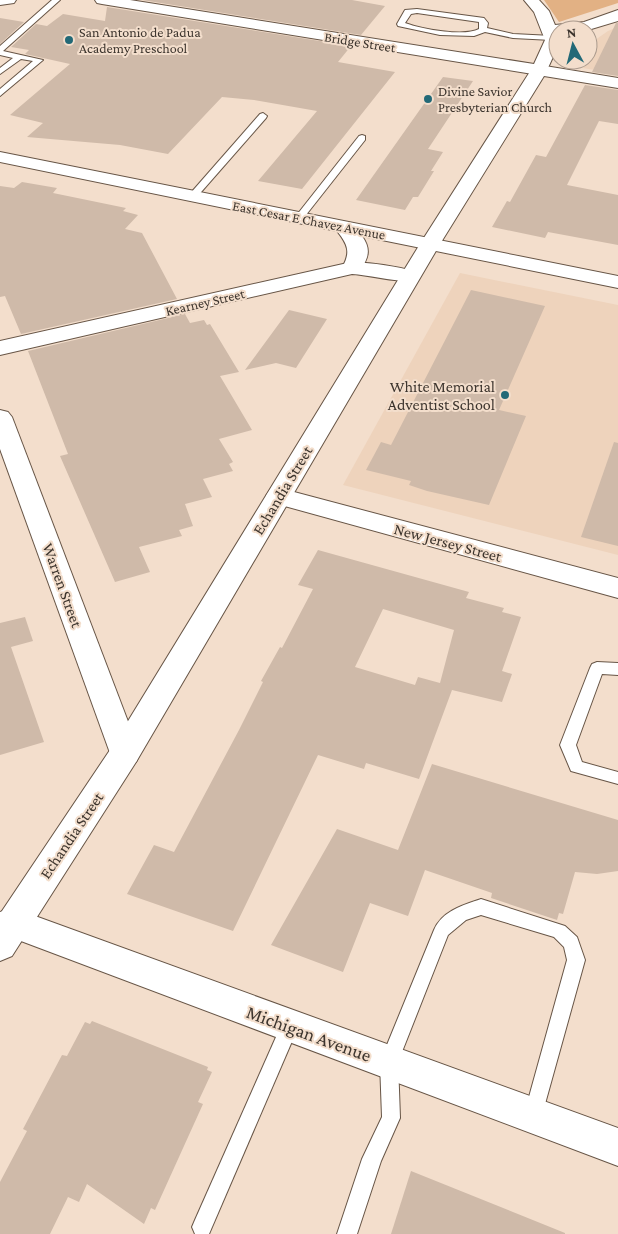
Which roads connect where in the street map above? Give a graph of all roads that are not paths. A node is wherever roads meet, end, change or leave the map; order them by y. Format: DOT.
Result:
graph roads {
  1 [pos="8,0"];
  2 [pos="56,0"];
  3 [pos="102,0"];
  4 [pos="531,0"];
  5 [pos="0,1"];
  6 [pos="618,15"];
  7 [pos="598,24"];
  8 [pos="548,27"];
  9 [pos="483,30"];
  10 [pos="548,34"];
  11 [pos="548,43"];
  12 [pos="0,52"];
  13 [pos="19,57"];
  14 [pos="539,70"];
  15 [pos="0,72"];
  16 [pos="618,83"];
  17 [pos="0,94"];
  18 [pos="263,116"];
  19 [pos="362,138"];
  20 [pos="0,157"];
  21 [pos="192,197"];
  22 [pos="299,218"];
  23 [pos="344,227"];
  24 [pos="430,244"];
  25 [pos="352,268"];
  26 [pos="410,276"];
  27 [pos="618,282"];
  28 [pos="0,348"];
  29 [pos="0,417"];
  30 [pos="279,496"];
  31 [pos="618,588"];
  32 [pos="618,669"];
  33 [pos="125,753"];
  34 [pos="618,778"];
  35 [pos="4,931"];
  36 [pos="290,1025"];
  37 [pos="389,1062"];
  38 [pos="533,1116"];
  39 [pos="618,1147"];
  40 [pos="202,1228"];
  41 [pos="347,1234"];
  1 -- 5 [label="street"];
  2 -- 12 [label="lane"];
  3 -- 14 [label="street, Bridge Street"];
  4 -- 8 [label="street"];
  6 -- 7 [label="street"];
  9 -- 9 [label="lane"];
  9 -- 10 [label="lane"];
  11 -- 14 [label="street, Echandia Street"];
  12 -- 13 [label="lane"];
  13 -- 15 [label="lane"];
  13 -- 17 [label="lane"];
  14 -- 16 [label="street, Bridge Street"];
  14 -- 24 [label="street, Echandia Street"];
  18 -- 21 [label="lane"];
  19 -- 22 [label="lane"];
  20 -- 21 [label="street, East Cesar E Chavez Avenue"];
  21 -- 22 [label="street, East Cesar E Chavez Avenue"];
  22 -- 23 [label="street, East Cesar E Chavez Avenue"];
  23 -- 24 [label="street, East Cesar E Chavez Avenue"];
  23 -- 25 [label="street"];
  24 -- 26 [label="street, Echandia Street"];
  24 -- 27 [label="street, East Cesar E Chavez Avenue"];
  25 -- 26 [label="street, Kearney Street"];
  25 -- 28 [label="street, Kearney Street"];
  26 -- 30 [label="street, Echandia Street"];
  29 -- 33 [label="street, Warren Street"];
  30 -- 31 [label="street, New Jersey Street"];
  30 -- 33 [label="street, Echandia Street"];
  32 -- 34 [label="lane"];
  33 -- 35 [label="street, Echandia Street"];
  35 -- 36 [label="street, Michigan Avenue"];
  36 -- 37 [label="street, Michigan Avenue"];
  36 -- 40 [label="lane"];
  37 -- 38 [label="street, Michigan Avenue"];
  37 -- 38 [label="lane"];
  37 -- 41 [label="lane"];
  38 -- 39 [label="street, Michigan Avenue"];
}
